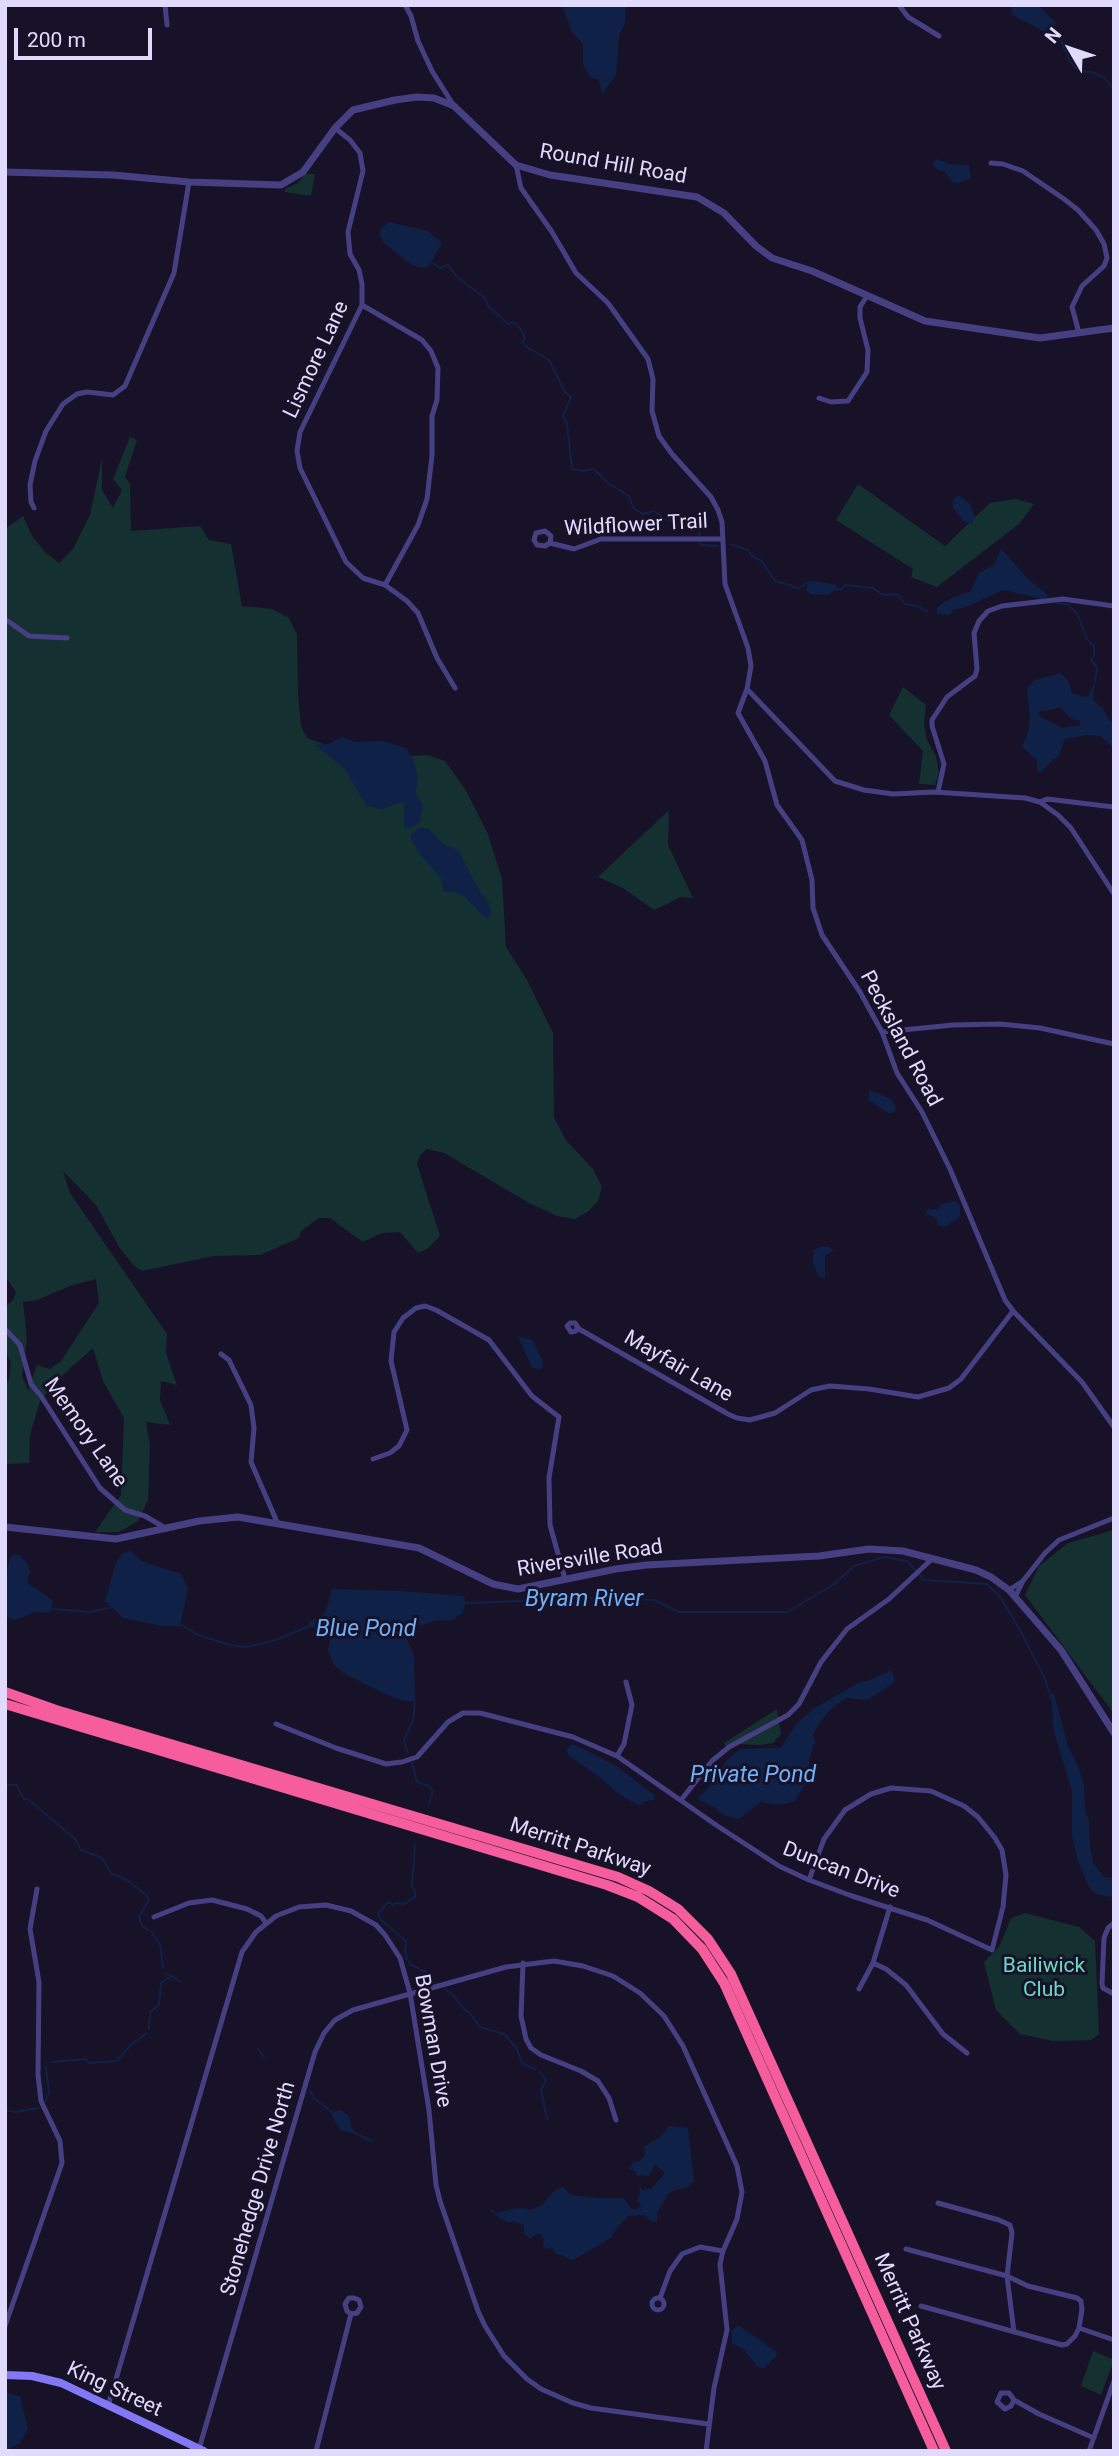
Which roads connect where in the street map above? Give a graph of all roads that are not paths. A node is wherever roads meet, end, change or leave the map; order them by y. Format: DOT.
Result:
graph roads {
  1 [pos="166,5"];
  2 [pos="405,5"];
  3 [pos="899,5"];
  4 [pos="167,25"];
  5 [pos="939,36"];
  6 [pos="442,86"];
  7 [pos="434,98"];
  8 [pos="454,106"];
  9 [pos="335,128"];
  10 [pos="991,163"];
  11 [pos="516,166"];
  12 [pos="5,172"];
  13 [pos="188,183"];
  14 [pos="867,296"];
  15 [pos="362,305"];
  16 [pos="1114,328"];
  17 [pos="1079,333"];
  18 [pos="819,398"];
  19 [pos="34,508"];
  20 [pos="723,538"];
  21 [pos="550,543"];
  22 [pos="385,585"];
  23 [pos="1114,606"];
  24 [pos="5,619"];
  25 [pos="67,638"];
  26 [pos="455,688"];
  27 [pos="747,689"];
  28 [pos="938,792"];
  29 [pos="1040,802"];
  30 [pos="1114,807"];
  31 [pos="1114,894"];
  32 [pos="881,1032"];
  33 [pos="1114,1044"];
  34 [pos="1013,1311"];
  35 [pos="577,1327"];
  36 [pos="5,1329"];
  37 [pos="221,1354"];
  38 [pos="1114,1412"];
  39 [pos="1105,1414"];
  40 [pos="1114,1427"];
  41 [pos="373,1459"];
  42 [pos="1114,1518"];
  43 [pos="277,1522"];
  44 [pos="5,1527"];
  45 [pos="167,1529"];
  46 [pos="933,1558"];
  47 [pos="565,1579"];
  48 [pos="1012,1594"];
  49 [pos="626,1682"];
  50 [pos="5,1692"];
  51 [pos="5,1703"];
  52 [pos="276,1724"];
  53 [pos="1114,1733"];
  54 [pos="617,1756"];
  55 [pos="681,1800"];
  56 [pos="809,1880"];
  57 [pos="37,1889"];
  58 [pos="890,1907"];
  59 [pos="154,1917"];
  60 [pos="266,1923"];
  61 [pos="1114,1923"];
  62 [pos="523,1963"];
  63 [pos="873,1963"];
  64 [pos="859,1989"];
  65 [pos="410,1993"];
  66 [pos="1114,1994"];
  67 [pos="967,2053"];
  68 [pos="616,2120"];
  69 [pos="938,2203"];
  70 [pos="906,2249"];
  71 [pos="723,2251"];
  72 [pos="1007,2276"];
  73 [pos="660,2298"];
  74 [pos="920,2306"];
  75 [pos="351,2314"];
  76 [pos="5,2326"];
  77 [pos="1079,2328"];
  78 [pos="1014,2332"];
  79 [pos="1114,2340"];
  80 [pos="5,2375"];
  81 [pos="1114,2381"];
  82 [pos="1014,2400"];
  83 [pos="108,2406"];
  84 [pos="708,2424"];
  85 [pos="1094,2438"];
  86 [pos="932,2448"];
  87 [pos="202,2450"];
  88 [pos="316,2451"];
  89 [pos="706,2451"];
  90 [pos="947,2451"];
  91 [pos="1089,2451"];
  1 -- 4 [label="street"];
  2 -- 6 [label="street"];
  3 -- 5 [label="street"];
  6 -- 7 [label="street"];
  6 -- 8 [label="street"];
  7 -- 8 [label="street, Round Hill Road"];
  7 -- 9 [label="street, Round Hill Road"];
  8 -- 11 [label="street, Round Hill Road"];
  9 -- 13 [label="street, Round Hill Road"];
  9 -- 15 [label="street, Lismore Lane"];
  10 -- 17 [label="street"];
  11 -- 14 [label="street, Round Hill Road"];
  11 -- 20 [label="street, Pecksland Road"];
  12 -- 13 [label="street, Round Hill Road"];
  13 -- 19 [label="street"];
  14 -- 17 [label="street, Round Hill Road"];
  14 -- 18 [label="street"];
  15 -- 22 [label="street, Lismore Lane"];
  15 -- 22 [label="street"];
  16 -- 17 [label="street, Round Hill Road"];
  20 -- 21 [label="street, Wildflower Trail"];
  20 -- 27 [label="street, Pecksland Road"];
  22 -- 26 [label="street, Lismore Lane"];
  23 -- 28 [label="street"];
  24 -- 25 [label="street"];
  27 -- 28 [label="street"];
  27 -- 32 [label="street, Pecksland Road"];
  28 -- 29 [label="street"];
  29 -- 30 [label="street"];
  29 -- 31 [label="street"];
  32 -- 33 [label="street"];
  32 -- 34 [label="street, Pecksland Road"];
  34 -- 35 [label="street, Mayfair Lane"];
  34 -- 39 [label="street, Pecksland Road"];
  36 -- 45 [label="street, Memory Lane"];
  37 -- 43 [label="street"];
  38 -- 39 [label="street"];
  39 -- 40 [label="street, Pecksland Road"];
  41 -- 47 [label="street"];
  42 -- 48 [label="street"];
  43 -- 45 [label="street, Riversville Road"];
  43 -- 47 [label="street, Riversville Road"];
  44 -- 45 [label="street, Riversville Road"];
  46 -- 47 [label="street, Riversville Road"];
  46 -- 48 [label="street, Riversville Road"];
  46 -- 55 [label="street"];
  48 -- 53 [label="street, Riversville Road"];
  49 -- 54 [label="street"];
  50 -- 90 [label="highway, Merritt Parkway"];
  51 -- 86 [label="highway, Merritt Parkway"];
  52 -- 54 [label="street, Duncan Drive"];
  54 -- 55 [label="street, Duncan Drive"];
  55 -- 56 [label="street, Duncan Drive"];
  56 -- 58 [label="street, Duncan Drive"];
  56 -- 58 [label="street, Duncan Drive"];
  57 -- 76 [label="street"];
  58 -- 63 [label="street"];
  59 -- 60 [label="street"];
  60 -- 65 [label="street, Bowman Drive"];
  60 -- 83 [label="street, Bowman Drive"];
  61 -- 66 [label="street"];
  62 -- 65 [label="street, Stonehedge Drive North"];
  62 -- 68 [label="street"];
  62 -- 71 [label="street, Stonehedge Drive North"];
  63 -- 64 [label="street"];
  63 -- 67 [label="street"];
  65 -- 84 [label="street, Bowman Drive"];
  65 -- 87 [label="street, Stonehedge Drive North"];
  69 -- 72 [label="street"];
  70 -- 72 [label="street"];
  71 -- 73 [label="street"];
  71 -- 84 [label="street, Stonehedge Drive North"];
  72 -- 77 [label="street"];
  72 -- 78 [label="street"];
  74 -- 78 [label="street"];
  75 -- 88 [label="street"];
  77 -- 78 [label="street"];
  77 -- 79 [label="street"];
  80 -- 83 [label="main road, King Street"];
  81 -- 85 [label="street"];
  82 -- 85 [label="street"];
  83 -- 87 [label="main road, King Street"];
  84 -- 89 [label="street, Stonehedge Drive North"];
  85 -- 91 [label="street"];
}
